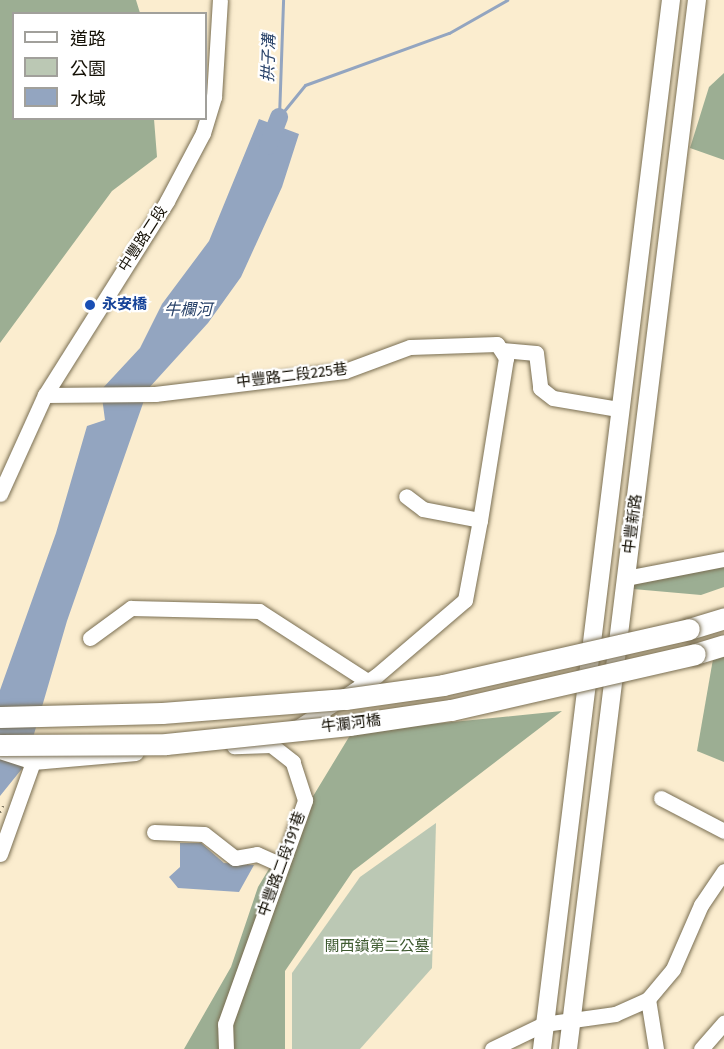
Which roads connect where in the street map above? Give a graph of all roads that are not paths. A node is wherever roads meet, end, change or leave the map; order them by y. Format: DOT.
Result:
graph roads {
  1 [pos="220,0"];
  2 [pos="670,0"];
  3 [pos="697,0"];
  4 [pos="207,120"];
  5 [pos="207,120"];
  6 [pos="502,350"];
  7 [pos="45,395"];
  8 [pos="618,409"];
  9 [pos="0,494"];
  10 [pos="406,496"];
  11 [pos="480,520"];
  12 [pos="724,559"];
  13 [pos="626,578"];
  14 [pos="724,618"];
  15 [pos="90,638"];
  16 [pos="724,645"];
  17 [pos="615,657"];
  18 [pos="587,662"];
  19 [pos="367,681"];
  20 [pos="0,717"];
  21 [pos="271,745"];
  22 [pos="0,746"];
  23 [pos="0,751"];
  24 [pos="29,761"];
  25 [pos="661,798"];
  26 [pos="724,831"];
  27 [pos="154,832"];
  28 [pos="0,854"];
  29 [pos="282,866"];
  30 [pos="724,871"];
  31 [pos="648,999"];
  32 [pos="571,1021"];
  33 [pos="724,1023"];
  34 [pos="544,1024"];
  35 [pos="226,1049"];
  36 [pos="492,1049"];
  37 [pos="542,1049"];
  38 [pos="568,1049"];
  39 [pos="656,1049"];
  40 [pos="701,1049"];
  1 -- 5 [label="street, 中豐路二段"];
  2 -- 8 [label="main road, 中豐新路"];
  3 -- 13 [label="main road, 中豐新路"];
  4 -- 7 [label="street, 中豐路二段"];
  6 -- 7 [label="street, 中豐路二段225巷"];
  6 -- 8 [label="street, 中豐路二段225巷"];
  6 -- 11 [label="street"];
  7 -- 9 [label="street, 中豐路二段"];
  8 -- 18 [label="main road, 中豐新路"];
  10 -- 11 [label="street"];
  11 -- 19 [label="street"];
  12 -- 13 [label="street"];
  13 -- 17 [label="main road, 中豐新路"];
  14 -- 20 [label="highway, 牛瀾河橋, bridge"];
  15 -- 19 [label="street"];
  16 -- 22 [label="highway, 牛瀾河橋, bridge"];
  17 -- 18 [label="main road"];
  17 -- 32 [label="main road, 中豐新路"];
  18 -- 34 [label="main road, 中豐新路"];
  19 -- 21 [label="street"];
  21 -- 24 [label="street"];
  21 -- 29 [label="street, 中豐路二段191巷"];
  23 -- 24 [label="street"];
  24 -- 28 [label="street"];
  25 -- 26 [label="street"];
  27 -- 29 [label="street"];
  29 -- 35 [label="street, 中豐路二段191巷"];
  30 -- 31 [label="street"];
  31 -- 32 [label="street"];
  31 -- 39 [label="street"];
  32 -- 34 [label="street"];
  32 -- 38 [label="main road, 中豐新路"];
  33 -- 40 [label="street"];
  34 -- 36 [label="street"];
  34 -- 37 [label="main road, 中豐新路"];
}
